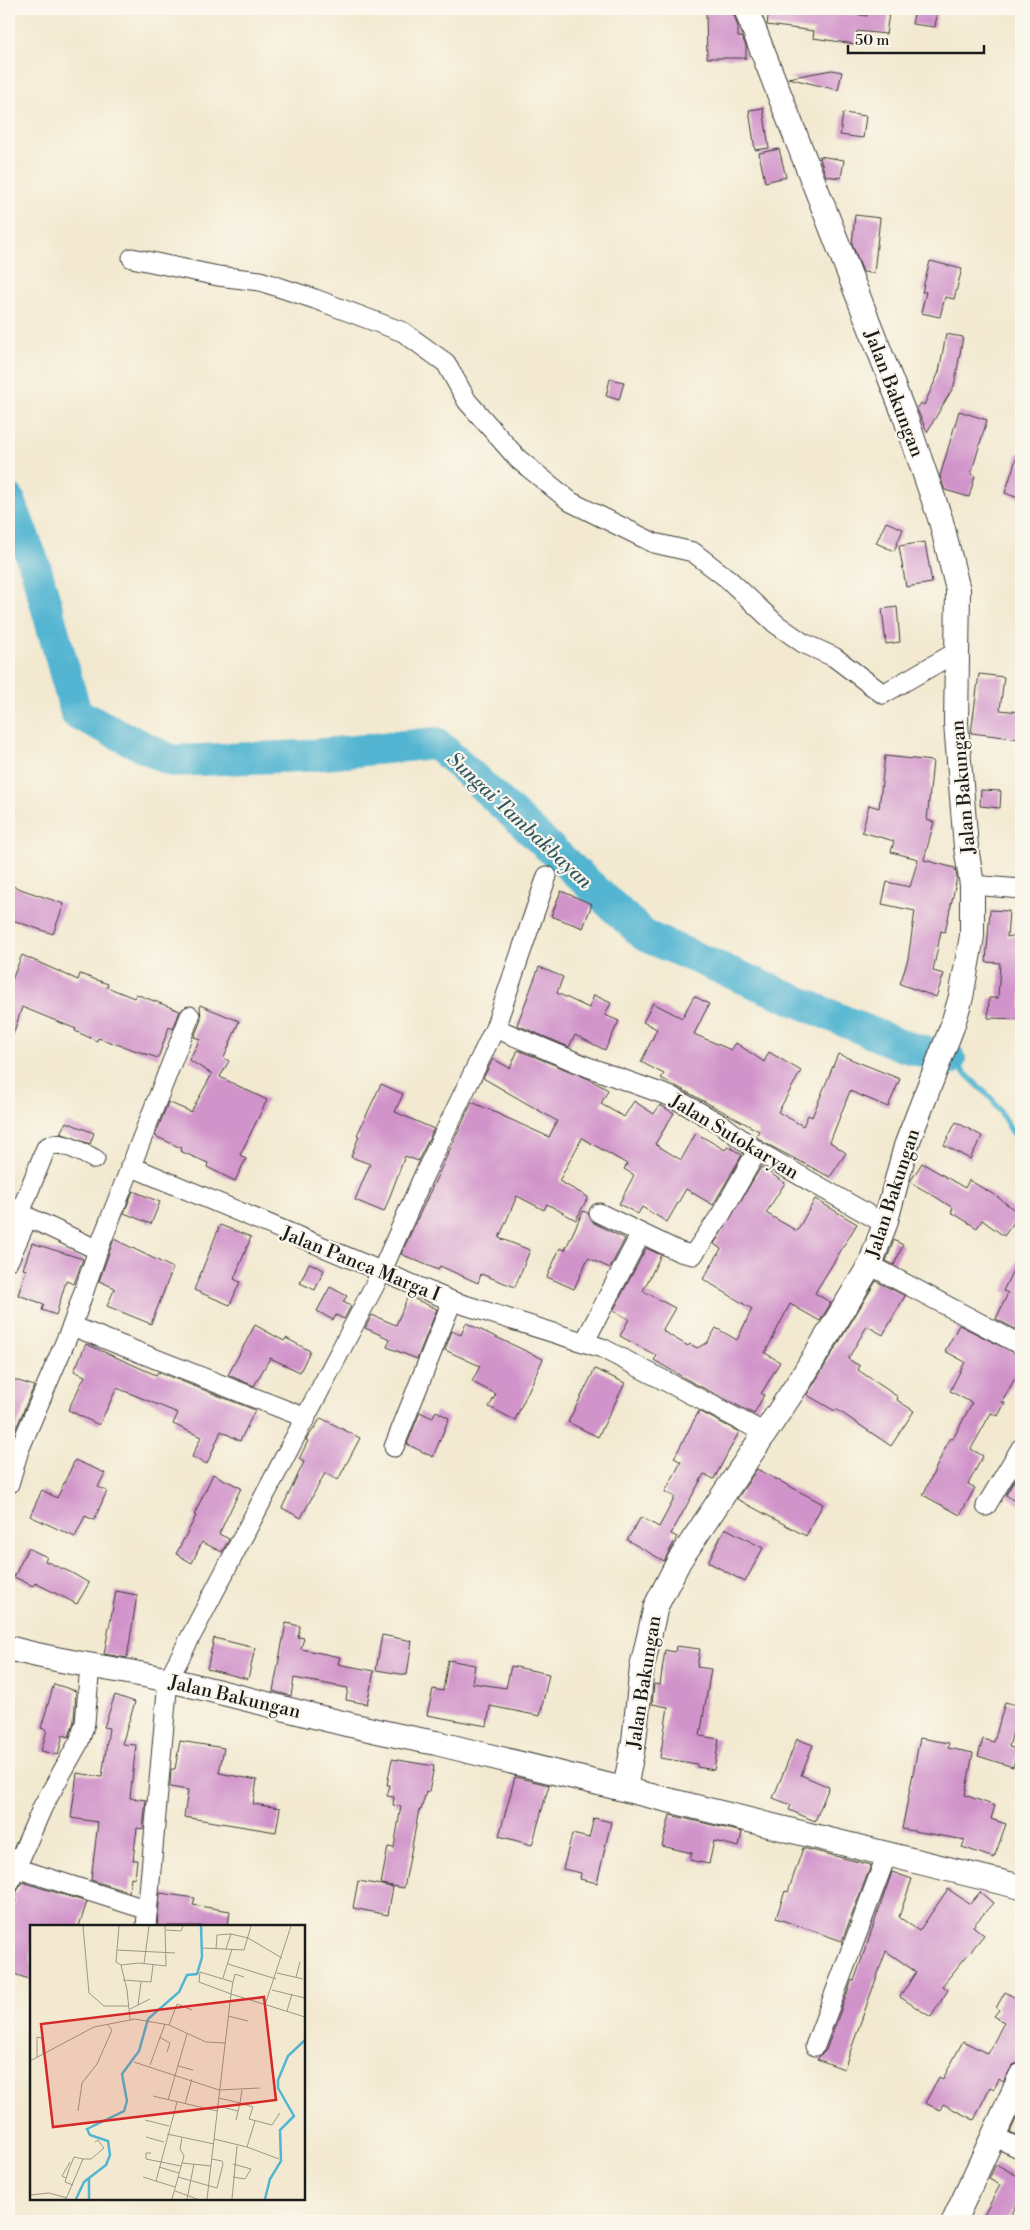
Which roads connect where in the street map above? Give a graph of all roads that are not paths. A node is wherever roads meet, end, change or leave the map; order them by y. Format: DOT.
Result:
graph roads {
  1 [pos="746,9"];
  2 [pos="132,258"];
  3 [pos="958,652"];
  4 [pos="547,876"];
  5 [pos="972,885"];
  6 [pos="1021,889"];
  7 [pos="190,1016"];
  8 [pos="495,1028"];
  9 [pos="757,1151"];
  10 [pos="95,1159"];
  11 [pos="130,1166"];
  12 [pos="19,1213"];
  13 [pos="599,1213"];
  14 [pos="885,1224"];
  15 [pos="641,1233"];
  16 [pos="98,1250"];
  17 [pos="9,1260"];
  18 [pos="870,1265"];
  19 [pos="382,1273"];
  20 [pos="452,1301"];
  21 [pos="72,1326"];
  22 [pos="585,1341"];
  23 [pos="1021,1346"];
  24 [pos="306,1418"];
  25 [pos="765,1433"];
  26 [pos="394,1447"];
  27 [pos="14,1448"];
  28 [pos="1021,1448"];
  29 [pos="9,1484"];
  30 [pos="986,1506"];
  31 [pos="10,1651"];
  32 [pos="90,1666"];
  33 [pos="168,1680"];
  34 [pos="625,1789"];
  35 [pos="887,1854"];
  36 [pos="11,1873"];
  37 [pos="1021,1888"];
  38 [pos="147,1918"];
  39 [pos="815,2046"];
  40 [pos="1021,2076"];
  41 [pos="993,2136"];
  42 [pos="1021,2149"];
  43 [pos="954,2221"];
  1 -- 3 [label="main road, Jalan Bakungan"];
  2 -- 3 [label="street"];
  3 -- 5 [label="main road, Jalan Bakungan"];
  4 -- 8 [label="street"];
  5 -- 6 [label="street"];
  5 -- 14 [label="main road, Jalan Bakungan"];
  7 -- 11 [label="street"];
  8 -- 9 [label="street, Jalan Sutokaryan"];
  8 -- 19 [label="street"];
  9 -- 14 [label="street, Jalan Sutokaryan"];
  9 -- 15 [label="street"];
  10 -- 12 [label="street"];
  11 -- 16 [label="street"];
  11 -- 19 [label="street, Jalan Panca Marga I"];
  12 -- 16 [label="street"];
  12 -- 17 [label="street"];
  13 -- 15 [label="street"];
  14 -- 18 [label="main road, Jalan Bakungan"];
  15 -- 22 [label="street"];
  16 -- 21 [label="street"];
  18 -- 23 [label="street"];
  18 -- 25 [label="main road, Jalan Bakungan"];
  19 -- 20 [label="street, Jalan Panca Marga I"];
  19 -- 24 [label="street"];
  20 -- 22 [label="street, Jalan Panca Marga I"];
  20 -- 26 [label="street"];
  21 -- 24 [label="street"];
  21 -- 27 [label="street"];
  22 -- 25 [label="street, Jalan Panca Marga I"];
  24 -- 33 [label="street"];
  25 -- 34 [label="main road, Jalan Bakungan"];
  27 -- 29 [label="street"];
  28 -- 30 [label="street"];
  31 -- 32 [label="main road, Jalan Bakungan"];
  32 -- 33 [label="main road, Jalan Bakungan"];
  32 -- 36 [label="street"];
  33 -- 34 [label="main road, Jalan Bakungan"];
  33 -- 38 [label="street"];
  34 -- 35 [label="main road"];
  35 -- 37 [label="main road"];
  35 -- 39 [label="street"];
  36 -- 38 [label="street"];
  40 -- 41 [label="main road"];
  41 -- 42 [label="street"];
  41 -- 43 [label="main road"];
}
